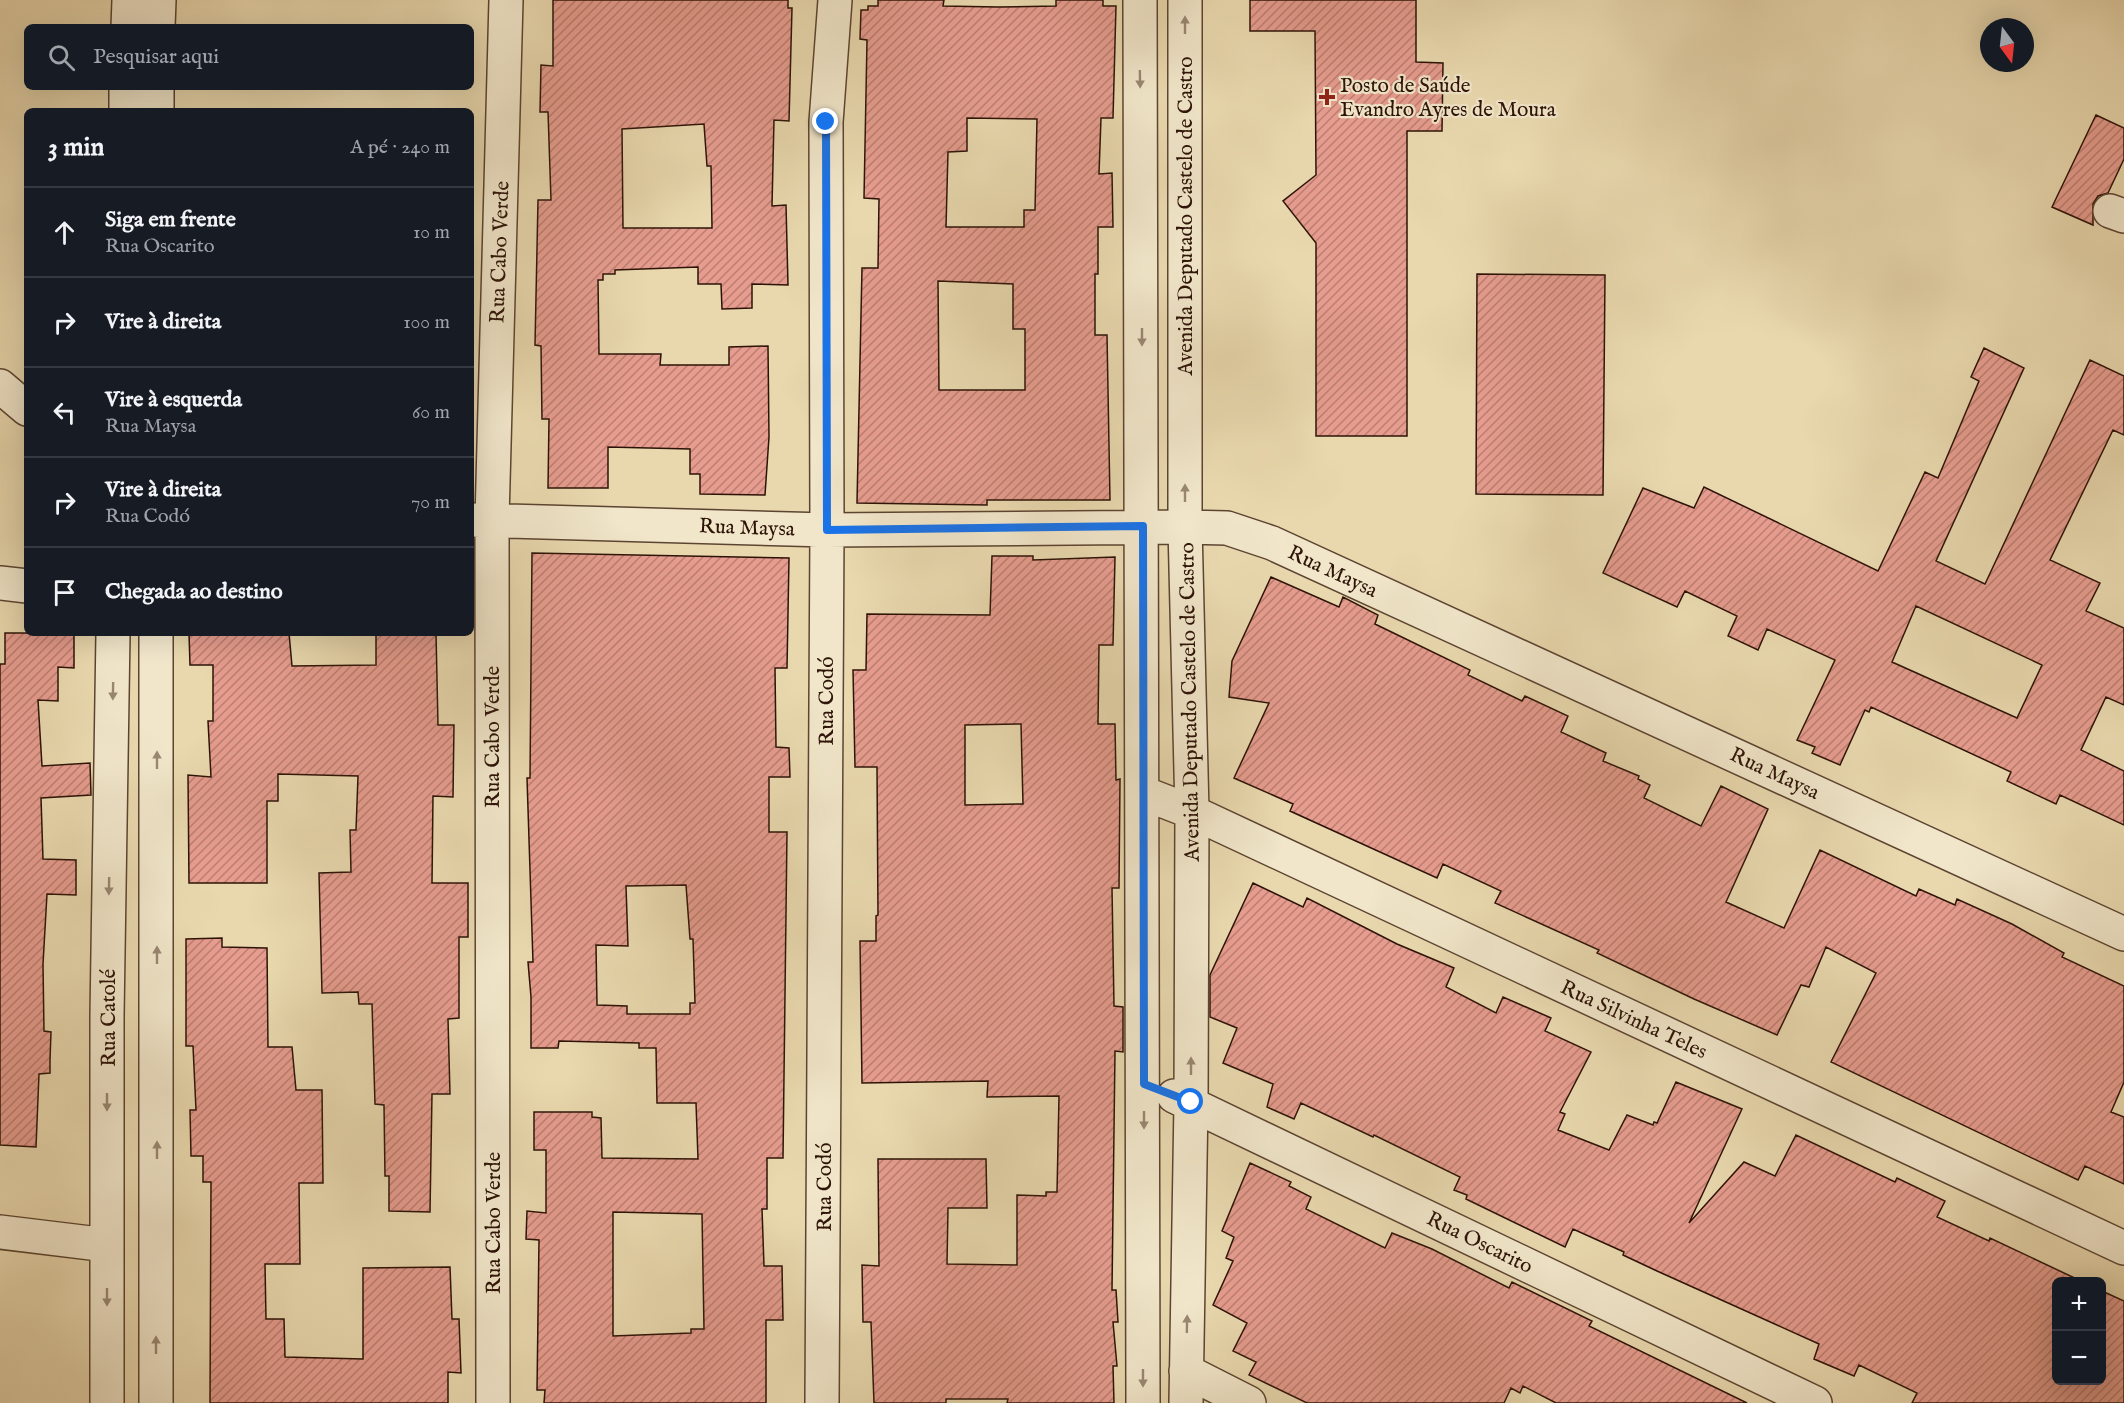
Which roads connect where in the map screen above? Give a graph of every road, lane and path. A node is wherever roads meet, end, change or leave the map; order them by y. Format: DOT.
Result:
graph roads {
  1 [pos="129,0"];
  2 [pos="159,0"];
  3 [pos="506,0"];
  4 [pos="835,0"];
  5 [pos="1140,0"];
  6 [pos="1185,0"];
  7 [pos="128,24"];
  8 [pos="158,24"];
  9 [pos="126,90"];
  10 [pos="157,90"];
  11 [pos="126,108"];
  12 [pos="157,108"];
  13 [pos="1185,303"];
  14 [pos="1142,304"];
  15 [pos="0,386"];
  16 [pos="24,406"];
  17 [pos="481,519"];
  18 [pos="1143,526"];
  19 [pos="1185,527"];
  20 [pos="827,530"];
  21 [pos="0,583"];
  22 [pos="24,586"];
  23 [pos="113,636"];
  24 [pos="156,636"];
  25 [pos="1143,794"];
  26 [pos="1192,812"];
  27 [pos="2124,934"];
  28 [pos="107,1016"];
  29 [pos="158,1016"];
  30 [pos="1144,1084"];
  31 [pos="1191,1102"];
  32 [pos="0,1232"];
  33 [pos="107,1245"];
  34 [pos="2124,1248"];
  35 [pos="1186,1371"];
  36 [pos="107,1403"];
  37 [pos="156,1403"];
  38 [pos="493,1403"];
  39 [pos="822,1403"];
  40 [pos="1143,1403"];
  41 [pos="1186,1403"];
  42 [pos="1249,1403"];
  43 [pos="1815,1403"];
  1 -- 7 [label="street"];
  2 -- 8 [label="street"];
  3 -- 17 [label="street, Rua Cabo Verde"];
  4 -- 20 [label="street, Rua Codó"];
  5 -- 14 [label="street, Avenida Deputado Castelo de Castro, one-way"];
  13 -- 6 [label="street, Avenida Deputado Castelo de Castro, one-way"];
  9 -- 11 [label="street"];
  10 -- 12 [label="street"];
  13 -- 14 [label="street"];
  19 -- 13 [label="street, Avenida Deputado Castelo de Castro, one-way"];
  14 -- 18 [label="street, Avenida Deputado Castelo de Castro, one-way"];
  15 -- 16 [label="street"];
  17 -- 20 [label="street, Rua Maysa"];
  17 -- 38 [label="street, Rua Cabo Verde"];
  18 -- 19 [label="street, Rua Maysa"];
  18 -- 20 [label="street, Rua Maysa"];
  18 -- 25 [label="street, Avenida Deputado Castelo de Castro"];
  19 -- 26 [label="street, Avenida Deputado Castelo de Castro"];
  19 -- 27 [label="street, Rua Maysa"];
  20 -- 39 [label="street, Rua Codó"];
  21 -- 22 [label="street"];
  23 -- 28 [label="street, Rua Catolé, one-way"];
  29 -- 24 [label="street, one-way"];
  25 -- 26 [label="street, Rua Silvinha Teles"];
  25 -- 30 [label="street, Avenida Deputado Castelo de Castro"];
  31 -- 26 [label="street, Avenida Deputado Castelo de Castro, one-way"];
  26 -- 34 [label="street, Rua Silvinha Teles"];
  28 -- 29 [label="street"];
  28 -- 33 [label="street, Rua Catolé, one-way"];
  37 -- 29 [label="street, one-way"];
  30 -- 31 [label="street, Rua Oscarito"];
  30 -- 40 [label="street, Avenida Deputado Castelo de Castro, one-way"];
  35 -- 31 [label="street, Avenida Deputado Castelo de Castro, one-way"];
  31 -- 43 [label="street, Rua Oscarito"];
  32 -- 33 [label="street"];
  33 -- 36 [label="street, Rua Catolé, one-way"];
  35 -- 41 [label="street, Avenida Deputado Castelo de Castro"];
  35 -- 42 [label="street"];
}
